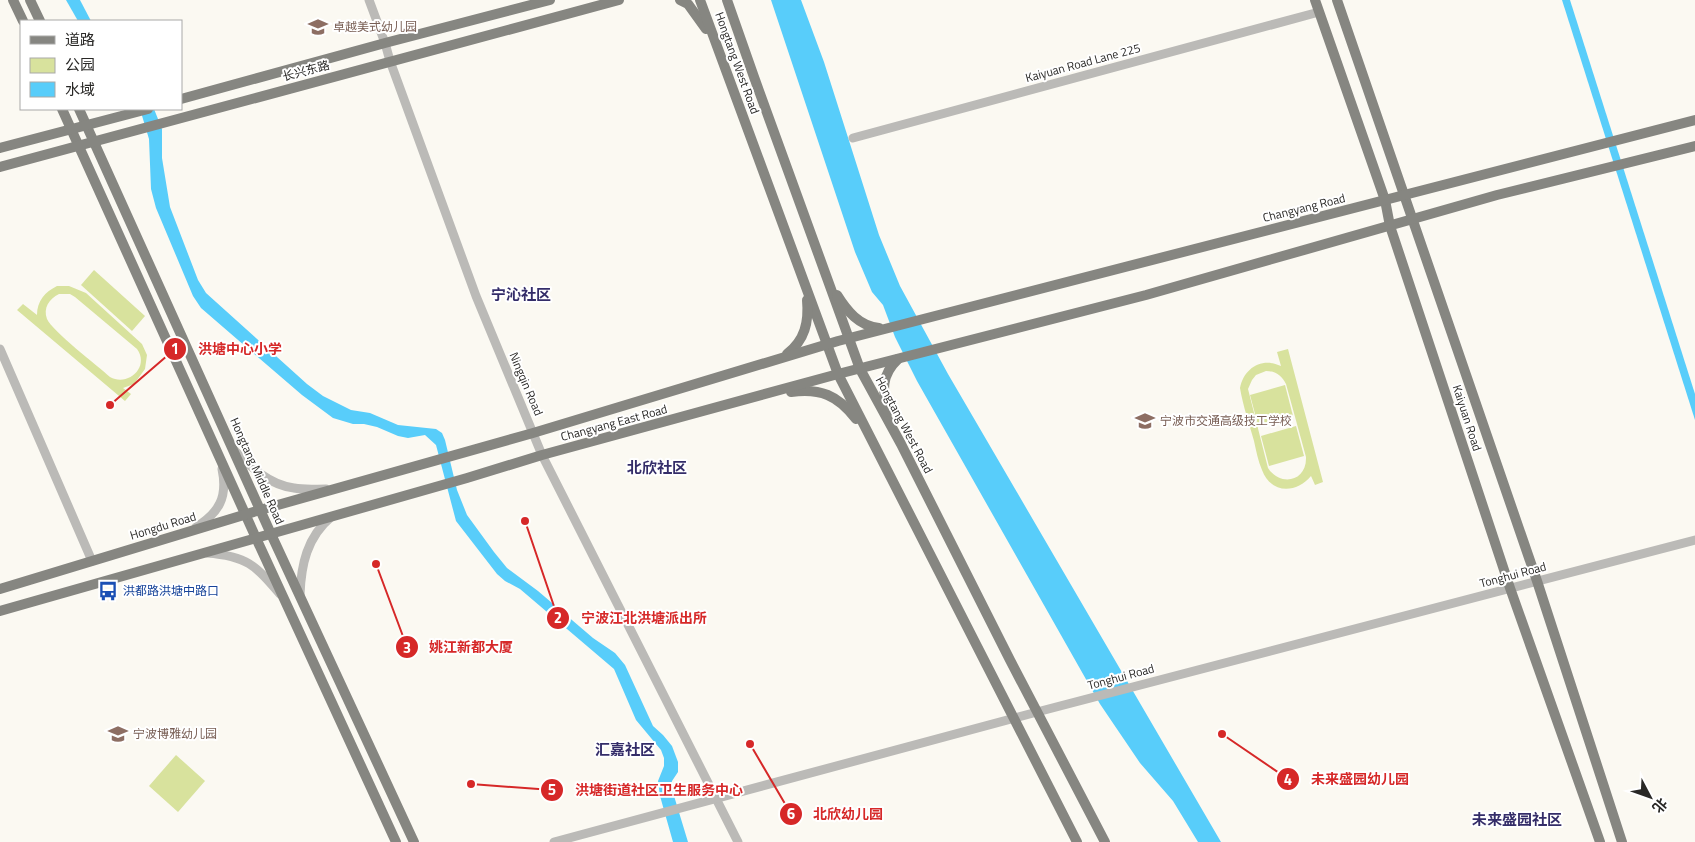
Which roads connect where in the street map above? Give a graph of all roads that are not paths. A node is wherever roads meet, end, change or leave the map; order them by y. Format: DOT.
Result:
graph roads {
  1 [pos="13,0"];
  2 [pos="30,0"];
  3 [pos="369,0"];
  4 [pos="550,0"];
  5 [pos="619,0"];
  6 [pos="680,0"];
  7 [pos="700,0"];
  8 [pos="727,0"];
  9 [pos="1315,0"];
  10 [pos="1337,0"];
  11 [pos="1319,12"];
  12 [pos="23,20"];
  13 [pos="40,20"];
  14 [pos="385,43"];
  15 [pos="717,46"];
  16 [pos="390,61"];
  17 [pos="182,99"];
  18 [pos="62,110"];
  19 [pos="79,110"];
  20 [pos="144,110"];
  21 [pos="1695,120"];
  22 [pos="87,126"];
  23 [pos="72,130"];
  24 [pos="853,138"];
  25 [pos="94,142"];
  26 [pos="79,146"];
  27 [pos="1695,146"];
  28 [pos="0,148"];
  29 [pos="0,166"];
  30 [pos="1403,195"];
  31 [pos="1385,200"];
  32 [pos="1411,219"];
  33 [pos="1390,226"];
  34 [pos="827,279"];
  35 [pos="806,287"];
  36 [pos="887,328"];
  37 [pos="849,338"];
  38 [pos="826,344"];
  39 [pos="0,349"];
  40 [pos="783,357"];
  41 [pos="902,358"];
  42 [pos="860,369"];
  43 [pos="838,374"];
  44 [pos="755,397"];
  45 [pos="894,432"];
  46 [pos="534,433"];
  47 [pos="872,441"];
  48 [pos="233,449"];
  49 [pos="542,455"];
  50 [pos="220,457"];
  51 [pos="334,490"];
  52 [pos="260,510"];
  53 [pos="245,514"];
  54 [pos="332,517"];
  55 [pos="189,532"];
  56 [pos="271,534"];
  57 [pos="256,538"];
  58 [pos="1695,540"];
  59 [pos="204,553"];
  60 [pos="92,561"];
  61 [pos="1537,581"];
  62 [pos="1510,588"];
  63 [pos="0,589"];
  64 [pos="300,595"];
  65 [pos="285,600"];
  66 [pos="0,611"];
  67 [pos="1037,712"];
  68 [pos="1013,718"];
  69 [pos="716,797"];
  70 [pos="396,842"];
  71 [pos="414,842"];
  72 [pos="554,842"];
  73 [pos="738,842"];
  74 [pos="1077,842"];
  75 [pos="1105,842"];
  76 [pos="1600,842"];
  77 [pos="1622,842"];
  1 -- 12 [label="main road"];
  2 -- 13 [label="main road"];
  3 -- 14 [label="street, Ningqin Road"];
  4 -- 14 [label="main road, 长兴东路"];
  5 -- 16 [label="main road, 长兴东路"];
  6 -- 15 [label="main road"];
  7 -- 15 [label="main road, Hongtang West Road"];
  8 -- 34 [label="main road, Hongtang West Road"];
  9 -- 11 [label="main road, Kaiyuan Road"];
  10 -- 30 [label="main road, Kaiyuan Road"];
  11 -- 24 [label="street, Kaiyuan Road Lane 225"];
  11 -- 31 [label="main road, Kaiyuan Road"];
  14 -- 16 [label="street, Ningqin Road"];
  14 -- 17 [label="main road, 长兴东路"];
  15 -- 35 [label="main road, Hongtang West Road"];
  16 -- 25 [label="main road, 长兴东路"];
  16 -- 46 [label="street, Ningqin Road"];
  18 -- 23 [label="main road"];
  19 -- 22 [label="main road, Hongtang Middle Road"];
  20 -- 22 [label="main road"];
  21 -- 30 [label="main road, Changyang Road"];
  22 -- 23 [label="main road"];
  22 -- 25 [label="main road, Hongtang Middle Road"];
  23 -- 26 [label="main road"];
  23 -- 28 [label="main road"];
  25 -- 26 [label="main road, 长兴东路"];
  25 -- 48 [label="main road, Hongtang Middle Road"];
  26 -- 29 [label="main road, 长兴东路"];
  26 -- 50 [label="main road"];
  27 -- 32 [label="main road"];
  30 -- 31 [label="main road, Changyang Road"];
  30 -- 32 [label="main road, Kaiyuan Road"];
  31 -- 33 [label="main road, Kaiyuan Road"];
  31 -- 36 [label="main road, Changyang Road"];
  32 -- 33 [label="main road"];
  32 -- 61 [label="main road, Kaiyuan Road"];
  33 -- 41 [label="main road, Changyang East Road"];
  33 -- 62 [label="main road, Kaiyuan Road"];
  34 -- 36 [label="main road"];
  34 -- 37 [label="main road, Hongtang West Road"];
  35 -- 38 [label="main road, Hongtang West Road"];
  35 -- 40 [label="main road"];
  36 -- 37 [label="main road, Changyang East Road"];
  37 -- 38 [label="main road, Changyang East Road"];
  37 -- 42 [label="main road, Hongtang West Road"];
  38 -- 40 [label="main road, Changyang East Road"];
  38 -- 43 [label="main road, Hongtang West Road"];
  39 -- 60 [label="street"];
  40 -- 46 [label="main road, Changyang East Road"];
  41 -- 42 [label="main road, Changyang East Road"];
  41 -- 45 [label="main road"];
  42 -- 43 [label="main road, Changyang East Road"];
  42 -- 45 [label="main road, Hongtang West Road"];
  43 -- 44 [label="main road, Changyang East Road"];
  43 -- 47 [label="main road, Hongtang West Road"];
  44 -- 47 [label="main road"];
  44 -- 49 [label="main road, Changyang East Road"];
  45 -- 67 [label="main road, Hongtang West Road"];
  46 -- 49 [label="street, Ningqin Road"];
  46 -- 51 [label="main road, Changyang East Road"];
  47 -- 68 [label="main road, Hongtang West Road"];
  48 -- 51 [label="street"];
  48 -- 52 [label="main road, Hongtang Middle Road"];
  49 -- 54 [label="main road, Changyang East Road"];
  49 -- 69 [label="street, Ningqin Road"];
  50 -- 53 [label="main road"];
  50 -- 55 [label="street"];
  51 -- 52 [label="main road, Hongdu Road"];
  52 -- 53 [label="main road, Hongdu Road"];
  52 -- 56 [label="main road, Hongtang Middle Road"];
  53 -- 55 [label="main road, Hongdu Road"];
  53 -- 57 [label="main road"];
  54 -- 56 [label="main road"];
  54 -- 64 [label="street"];
  55 -- 60 [label="main road, Hongdu Road"];
  56 -- 57 [label="main road"];
  56 -- 64 [label="main road, Hongtang Middle Road"];
  57 -- 59 [label="main road"];
  57 -- 65 [label="main road"];
  58 -- 61 [label="street, Tonghui Road"];
  59 -- 65 [label="street"];
  59 -- 66 [label="main road"];
  60 -- 63 [label="main road, Hongdu Road"];
  61 -- 62 [label="street, Tonghui Road"];
  61 -- 77 [label="main road, Kaiyuan Road"];
  62 -- 67 [label="street, Tonghui Road"];
  62 -- 76 [label="main road, Kaiyuan Road"];
  64 -- 71 [label="main road, Hongtang Middle Road"];
  65 -- 70 [label="main road"];
  67 -- 68 [label="street, Tonghui Road"];
  67 -- 75 [label="main road, Hongtang West Road"];
  68 -- 69 [label="street, Tonghui Road"];
  68 -- 74 [label="main road, Hongtang West Road"];
  69 -- 72 [label="street, Tonghui Road"];
  69 -- 73 [label="street, Ningqin Road"];
}
